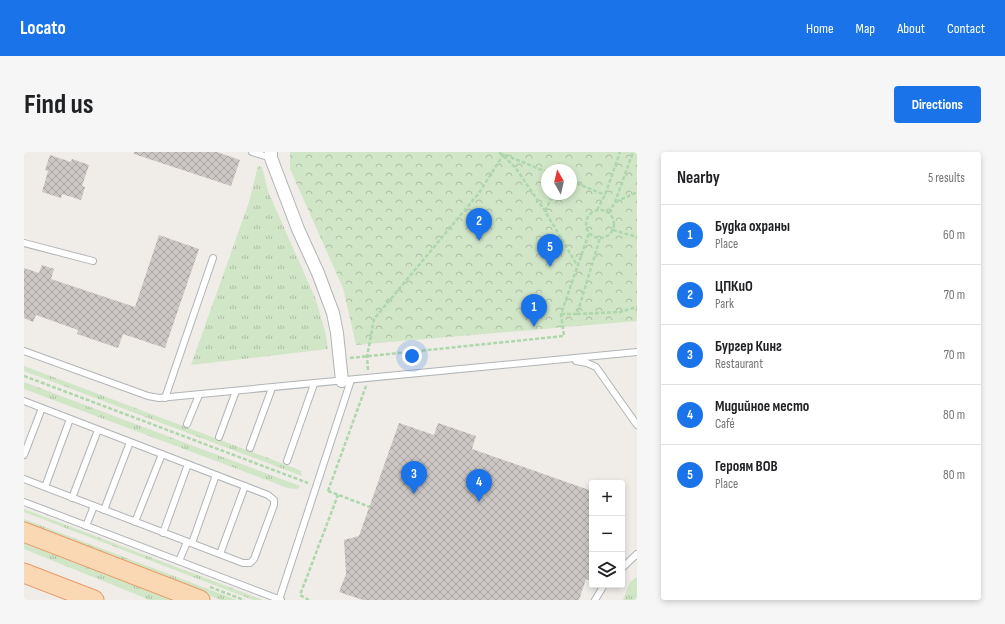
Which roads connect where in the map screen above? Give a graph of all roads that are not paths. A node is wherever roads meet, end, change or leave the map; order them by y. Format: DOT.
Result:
graph roads {
  1 [pos="252,152"];
  2 [pos="271,155"];
  3 [pos="24,243"];
  4 [pos="213,258"];
  5 [pos="93,261"];
  6 [pos="24,351"];
  7 [pos="637,352"];
  8 [pos="570,359"];
  9 [pos="347,381"];
  10 [pos="314,384"];
  11 [pos="272,388"];
  12 [pos="236,391"];
  13 [pos="199,395"];
  14 [pos="165,398"];
  15 [pos="24,401"];
  16 [pos="42,408"];
  17 [pos="70,419"];
  18 [pos="187,424"];
  19 [pos="637,425"];
  20 [pos="98,430"];
  21 [pos="219,437"];
  22 [pos="130,442"];
  23 [pos="250,448"];
  24 [pos="162,454"];
  25 [pos="24,455"];
  26 [pos="287,461"];
  27 [pos="188,464"];
  28 [pos="216,475"];
  29 [pos="24,479"];
  30 [pos="245,486"];
  31 [pos="45,487"];
  32 [pos="72,498"];
  33 [pos="24,502"];
  34 [pos="94,506"];
  35 [pos="104,510"];
  36 [pos="135,522"];
  37 [pos="86,526"];
  38 [pos="24,532"];
  39 [pos="163,533"];
  40 [pos="189,542"];
  41 [pos="220,554"];
  42 [pos="637,554"];
  43 [pos="179,561"];
  44 [pos="625,565"];
  45 [pos="24,573"];
  46 [pos="602,588"];
  47 [pos="94,600"];
  48 [pos="200,600"];
  49 [pos="280,600"];
  50 [pos="595,600"];
  1 -- 2 [label="lane"];
  2 -- 9 [label="street"];
  3 -- 5 [label="lane"];
  4 -- 14 [label="lane"];
  6 -- 14 [label="lane"];
  7 -- 8 [label="lane"];
  8 -- 9 [label="lane"];
  8 -- 19 [label="lane"];
  9 -- 10 [label="lane"];
  9 -- 49 [label="lane"];
  10 -- 11 [label="lane"];
  10 -- 26 [label="lane"];
  11 -- 12 [label="lane"];
  11 -- 23 [label="lane"];
  12 -- 13 [label="lane"];
  12 -- 21 [label="lane"];
  13 -- 14 [label="lane"];
  13 -- 18 [label="lane"];
  15 -- 16 [label="lane"];
  16 -- 17 [label="lane"];
  16 -- 25 [label="lane"];
  17 -- 20 [label="lane"];
  17 -- 31 [label="lane"];
  20 -- 22 [label="lane"];
  20 -- 32 [label="lane"];
  22 -- 24 [label="lane"];
  22 -- 35 [label="lane"];
  24 -- 27 [label="lane"];
  24 -- 36 [label="lane"];
  27 -- 28 [label="lane"];
  27 -- 39 [label="lane"];
  28 -- 30 [label="lane"];
  28 -- 40 [label="lane"];
  29 -- 31 [label="lane"];
  30 -- 41 [label="lane"];
  30 -- 41 [label="lane"];
  31 -- 32 [label="lane"];
  32 -- 34 [label="lane"];
  33 -- 37 [label="lane"];
  34 -- 35 [label="lane"];
  34 -- 37 [label="lane"];
  35 -- 36 [label="lane"];
  36 -- 39 [label="lane"];
  37 -- 43 [label="lane"];
  38 -- 48 [label="main road"];
  39 -- 40 [label="lane"];
  40 -- 41 [label="lane"];
  40 -- 43 [label="lane"];
  42 -- 44 [label="lane"];
  43 -- 49 [label="lane"];
  45 -- 47 [label="main road"];
  46 -- 50 [label="lane"];
}
